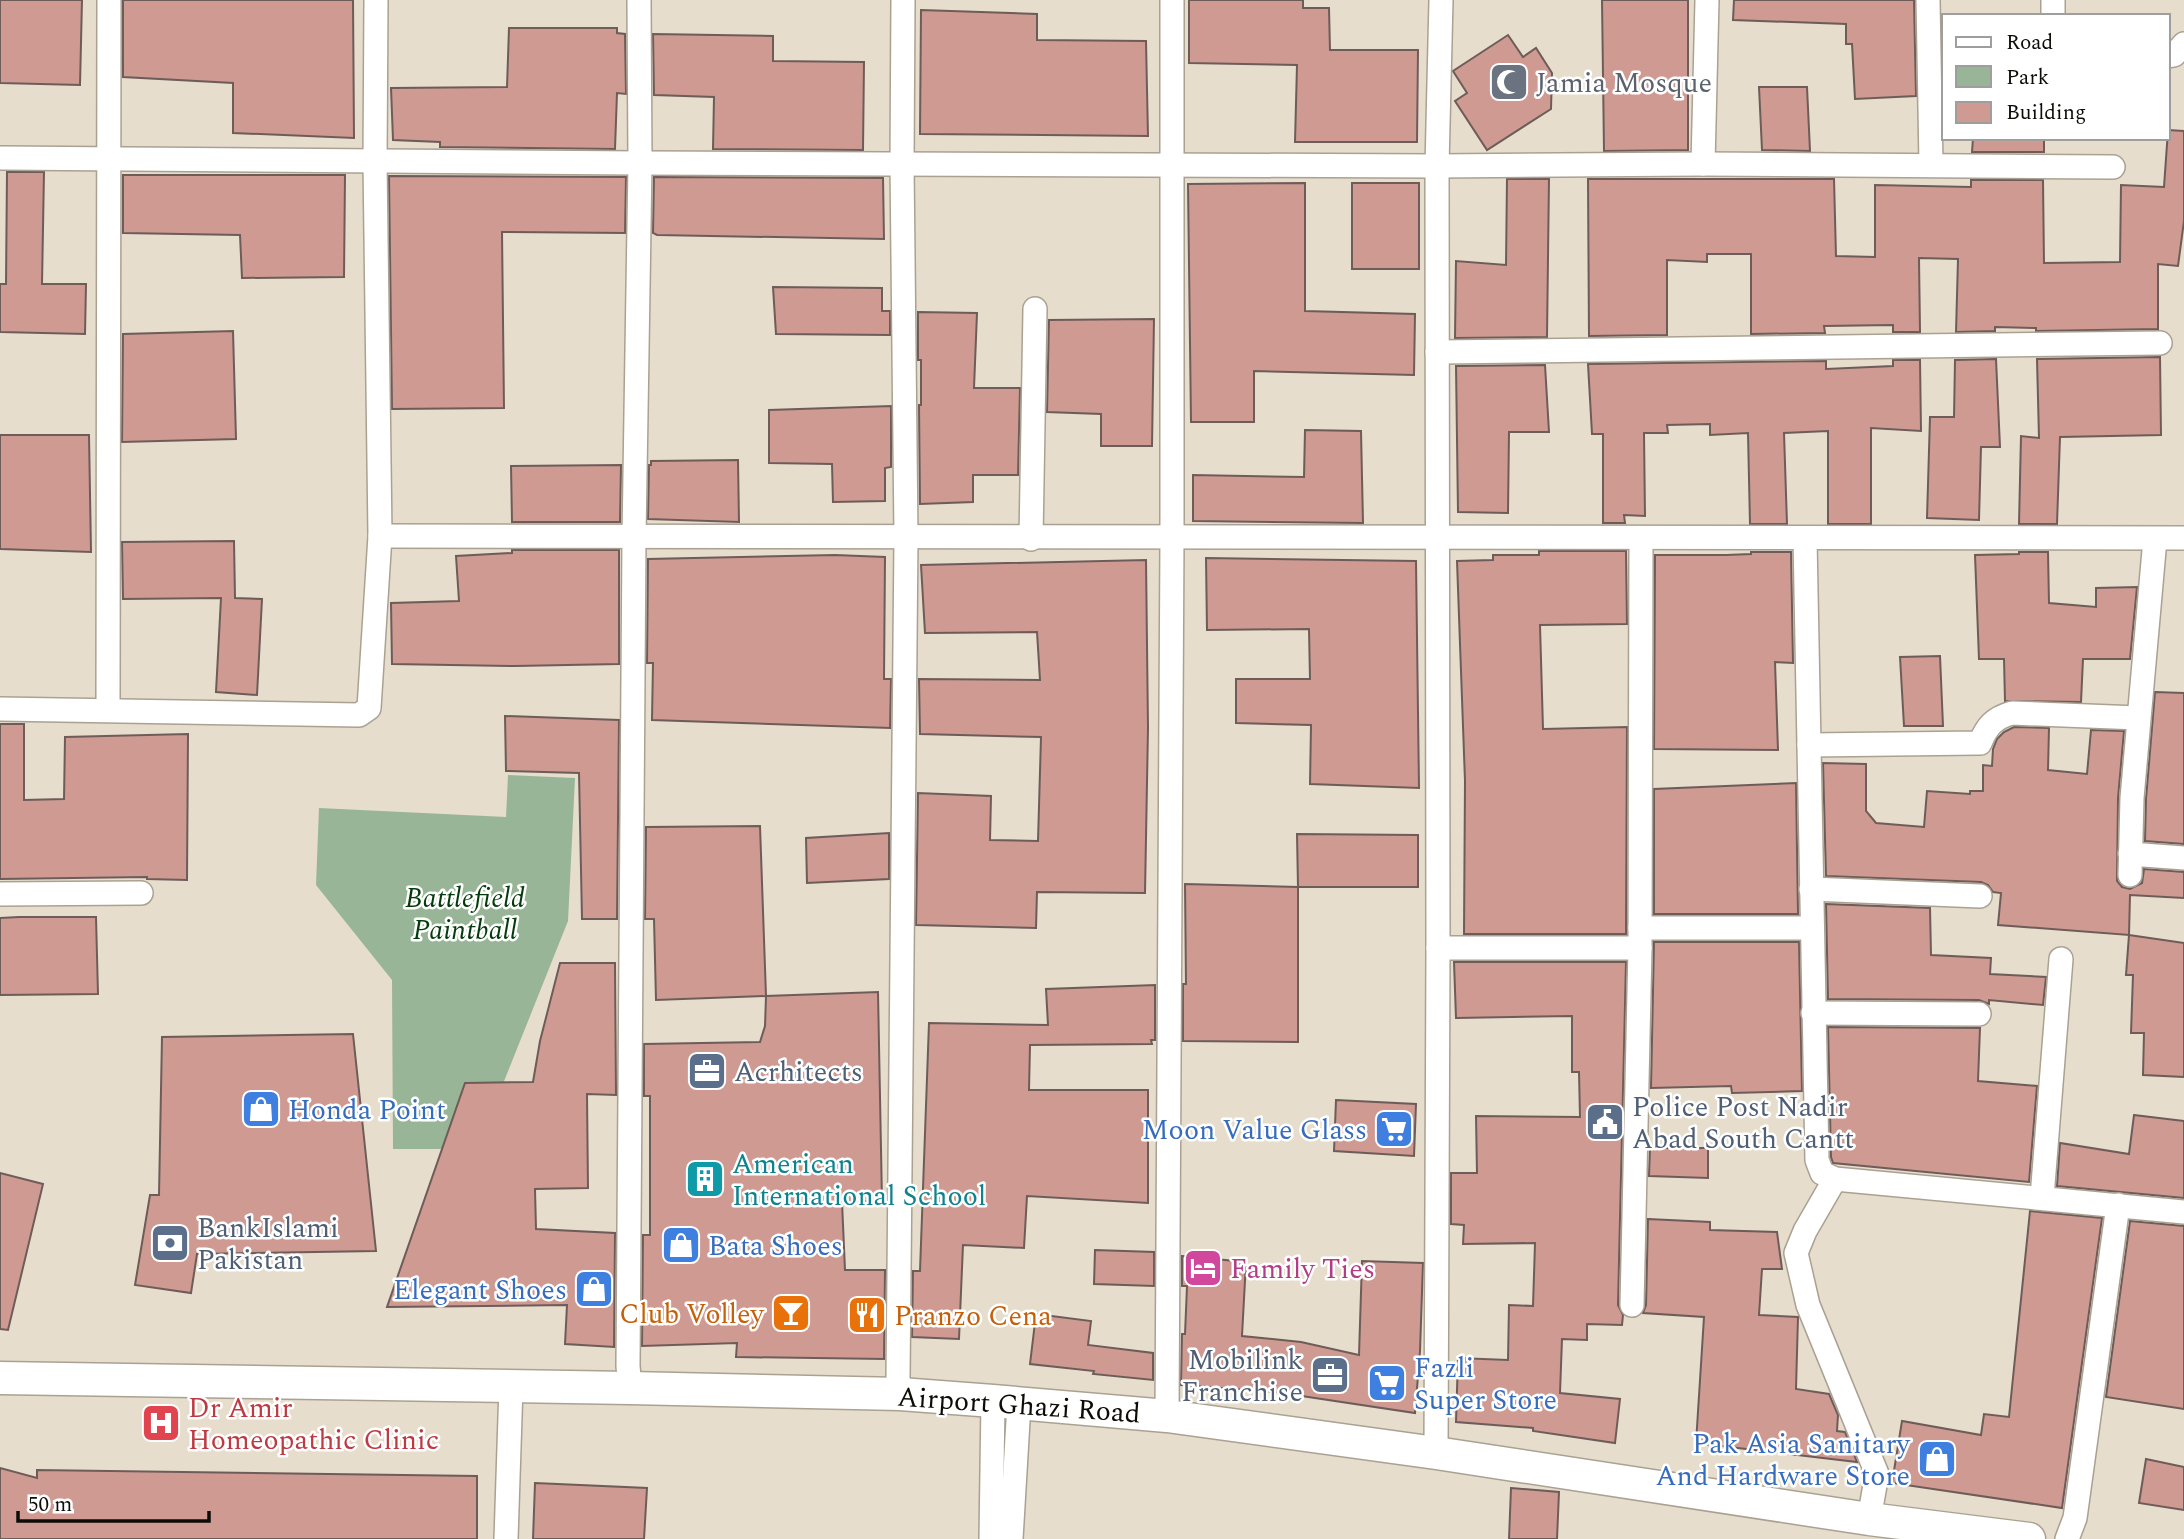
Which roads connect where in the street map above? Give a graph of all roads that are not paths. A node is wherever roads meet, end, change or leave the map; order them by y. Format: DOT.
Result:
graph roads {
  1 [pos="108,0"];
  2 [pos="376,0"];
  3 [pos="639,0"];
  4 [pos="903,0"];
  5 [pos="1172,0"];
  6 [pos="1441,0"];
  7 [pos="1707,0"];
  8 [pos="1928,0"];
  9 [pos="2184,44"];
  10 [pos="2170,56"];
  11 [pos="108,157"];
  12 [pos="0,158"];
  13 [pos="375,162"];
  14 [pos="640,163"];
  15 [pos="902,164"];
  16 [pos="1172,164"];
  17 [pos="1703,164"];
  18 [pos="1931,164"];
  19 [pos="1437,166"];
  20 [pos="2113,167"];
  21 [pos="1035,309"];
  22 [pos="2161,343"];
  23 [pos="1437,352"];
  24 [pos="380,536"];
  25 [pos="634,538"];
  26 [pos="906,538"];
  27 [pos="1172,538"];
  28 [pos="2184,538"];
  29 [pos="1031,539"];
  30 [pos="1439,539"];
  31 [pos="1641,539"];
  32 [pos="1805,539"];
  33 [pos="2155,539"];
  34 [pos="0,709"];
  35 [pos="108,709"];
  36 [pos="2138,718"];
  37 [pos="1809,745"];
  38 [pos="2184,858"];
  39 [pos="1811,889"];
  40 [pos="141,892"];
  41 [pos="0,894"];
  42 [pos="1980,896"];
  43 [pos="1812,928"];
  44 [pos="1640,938"];
  45 [pos="1438,948"];
  46 [pos="2061,959"];
  47 [pos="1813,1013"];
  48 [pos="1979,1014"];
  49 [pos="1835,1179"];
  50 [pos="2042,1197"];
  51 [pos="2118,1205"];
  52 [pos="2184,1212"];
  53 [pos="1632,1305"];
  54 [pos="0,1378"];
  55 [pos="511,1386"];
  56 [pos="631,1388"];
  57 [pos="900,1394"];
  58 [pos="1006,1402"];
  59 [pos="1167,1416"];
  60 [pos="1436,1453"];
  61 [pos="1869,1519"];
  62 [pos="506,1539"];
  63 [pos="991,1539"];
  64 [pos="1011,1539"];
  65 [pos="2029,1539"];
  66 [pos="2067,1539"];
  1 -- 11 [label="street"];
  2 -- 13 [label="street"];
  3 -- 14 [label="street"];
  4 -- 15 [label="street"];
  5 -- 16 [label="street"];
  6 -- 19 [label="street"];
  7 -- 17 [label="street"];
  8 -- 18 [label="street"];
  9 -- 10 [label="street"];
  11 -- 12 [label="street"];
  11 -- 13 [label="street"];
  11 -- 35 [label="street"];
  13 -- 14 [label="street"];
  13 -- 24 [label="street"];
  14 -- 15 [label="street"];
  14 -- 25 [label="street"];
  15 -- 16 [label="street"];
  15 -- 26 [label="street"];
  16 -- 19 [label="street"];
  16 -- 27 [label="street"];
  17 -- 18 [label="street"];
  17 -- 19 [label="street"];
  18 -- 20 [label="street"];
  19 -- 23 [label="street"];
  21 -- 29 [label="street"];
  22 -- 23 [label="street"];
  23 -- 30 [label="street"];
  24 -- 25 [label="street"];
  24 -- 35 [label="street"];
  25 -- 26 [label="street"];
  25 -- 56 [label="street"];
  26 -- 29 [label="street"];
  26 -- 57 [label="street"];
  27 -- 29 [label="street"];
  27 -- 30 [label="street"];
  27 -- 59 [label="street"];
  28 -- 33 [label="street"];
  30 -- 31 [label="street"];
  30 -- 45 [label="street"];
  31 -- 32 [label="street"];
  31 -- 44 [label="street"];
  32 -- 33 [label="street"];
  32 -- 37 [label="street"];
  33 -- 36 [label="street"];
  34 -- 35 [label="street"];
  36 -- 37 [label="street"];
  36 -- 38 [label="street"];
  37 -- 39 [label="street"];
  39 -- 42 [label="street"];
  39 -- 43 [label="street"];
  40 -- 41 [label="street"];
  43 -- 44 [label="street"];
  43 -- 47 [label="street"];
  44 -- 45 [label="street"];
  44 -- 53 [label="street"];
  45 -- 60 [label="street"];
  46 -- 50 [label="street"];
  47 -- 48 [label="street"];
  47 -- 49 [label="street"];
  49 -- 50 [label="street"];
  49 -- 61 [label="street"];
  50 -- 51 [label="street"];
  51 -- 52 [label="street"];
  51 -- 66 [label="street"];
  54 -- 55 [label="main road, Airport Ghazi Road"];
  55 -- 56 [label="main road, Airport Ghazi Road"];
  55 -- 62 [label="street"];
  56 -- 57 [label="main road, Airport Ghazi Road"];
  57 -- 58 [label="main road, Airport Ghazi Road"];
  58 -- 59 [label="main road, Airport Ghazi Road"];
  58 -- 63 [label="street"];
  58 -- 64 [label="street"];
  59 -- 60 [label="main road, Airport Ghazi Road"];
  60 -- 61 [label="main road, Airport Ghazi Road"];
  61 -- 65 [label="main road, Airport Ghazi Road"];
}
